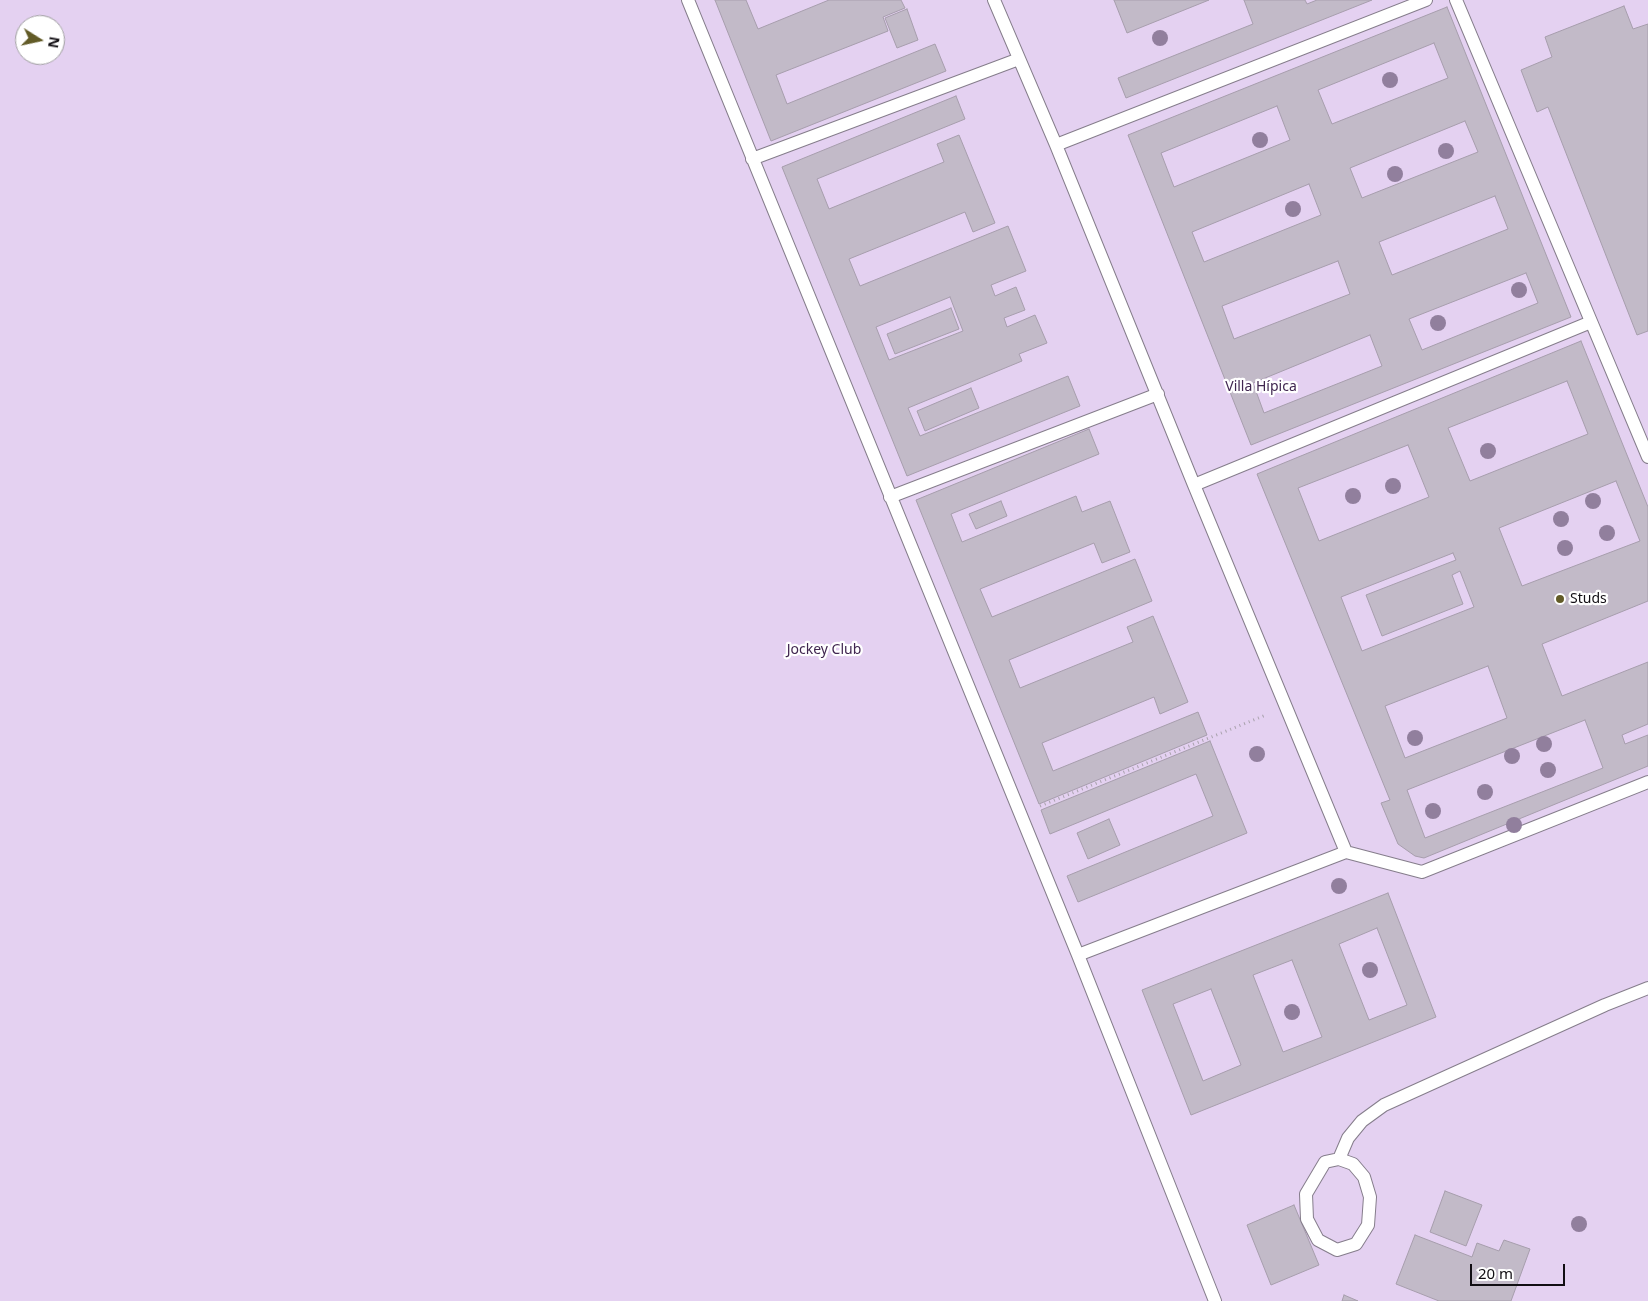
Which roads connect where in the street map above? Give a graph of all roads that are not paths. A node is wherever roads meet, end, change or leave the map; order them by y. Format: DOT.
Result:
graph roads {
  1 [pos="688,0"];
  2 [pos="994,0"];
  3 [pos="1426,0"];
  4 [pos="1456,0"];
  5 [pos="1019,59"];
  6 [pos="1056,145"];
  7 [pos="752,159"];
  8 [pos="1591,322"];
  9 [pos="1158,394"];
  10 [pos="1648,457"];
  11 [pos="1194,485"];
  12 [pos="890,496"];
  13 [pos="1648,782"];
  14 [pos="1346,852"];
  15 [pos="1078,955"];
  16 [pos="1648,988"];
  17 [pos="1339,1159"];
  18 [pos="1215,1301"];
  1 -- 7 [label="lane"];
  2 -- 5 [label="lane"];
  3 -- 6 [label="lane"];
  4 -- 8 [label="lane"];
  5 -- 6 [label="lane"];
  5 -- 7 [label="lane"];
  6 -- 9 [label="lane"];
  7 -- 12 [label="lane"];
  8 -- 10 [label="lane"];
  8 -- 11 [label="lane"];
  9 -- 11 [label="lane"];
  9 -- 12 [label="lane"];
  11 -- 14 [label="lane"];
  12 -- 15 [label="lane"];
  13 -- 14 [label="lane"];
  14 -- 15 [label="lane"];
  15 -- 18 [label="lane"];
  16 -- 17 [label="lane"];
  17 -- 17 [label="lane"];
}
